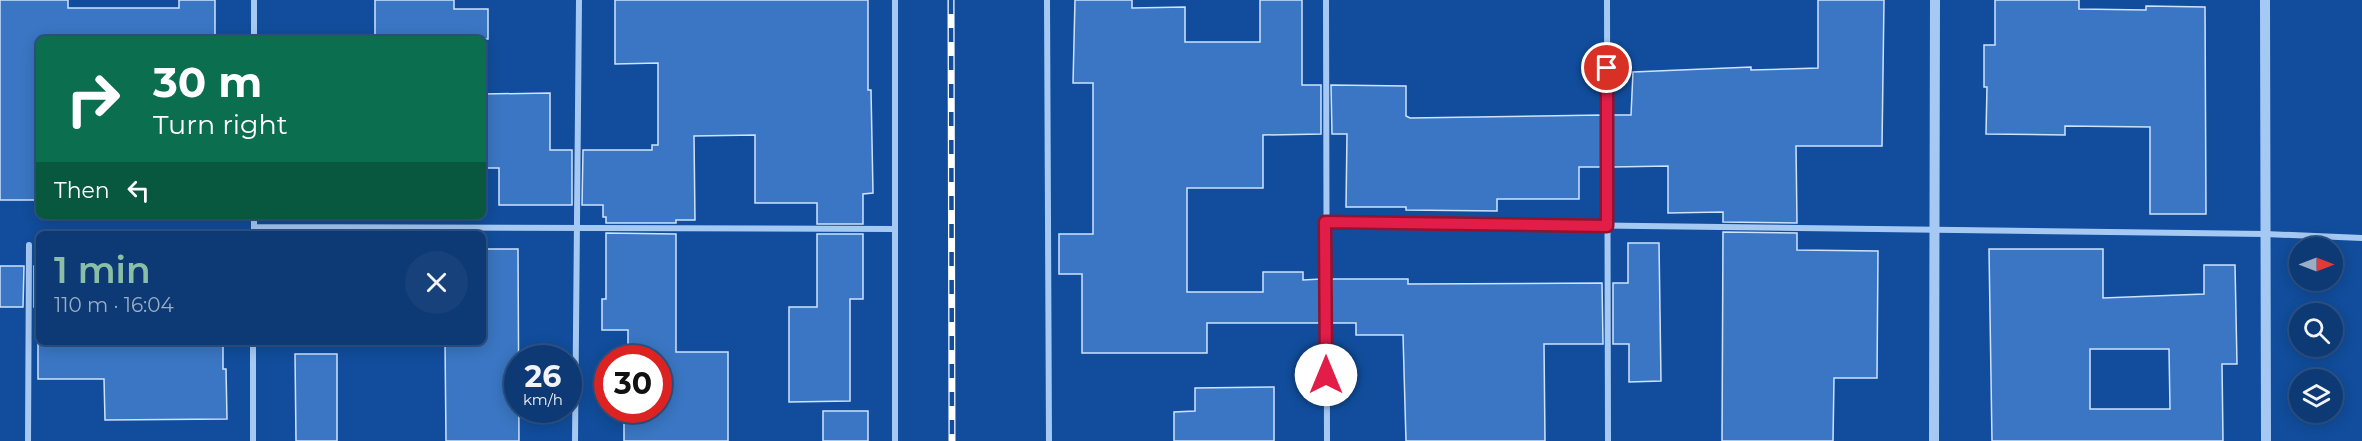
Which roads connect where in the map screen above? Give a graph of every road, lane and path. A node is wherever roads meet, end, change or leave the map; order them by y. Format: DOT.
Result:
graph roads {
  1 [pos="254,0"];
  2 [pos="579,0"];
  3 [pos="895,0"];
  4 [pos="1047,0"];
  5 [pos="1326,0"];
  6 [pos="1607,0"];
  7 [pos="1935,0"];
  8 [pos="2265,0"];
  9 [pos="254,36"];
  10 [pos="1325,222"];
  11 [pos="1607,226"];
  12 [pos="577,228"];
  13 [pos="895,229"];
  14 [pos="1933,229"];
  15 [pos="254,230"];
  16 [pos="2265,234"];
  17 [pos="2362,238"];
  18 [pos="29,245"];
  19 [pos="253,345"];
  20 [pos="28,441"];
  21 [pos="253,441"];
  22 [pos="575,441"];
  23 [pos="895,441"];
  24 [pos="1049,441"];
  25 [pos="1327,441"];
  26 [pos="1608,441"];
  27 [pos="1934,441"];
  28 [pos="2266,441"];
  1 -- 9 [label="street"];
  2 -- 12 [label="street"];
  3 -- 13 [label="street"];
  4 -- 24 [label="street"];
  5 -- 10 [label="street"];
  6 -- 11 [label="street"];
  7 -- 14 [label="street"];
  8 -- 16 [label="street"];
  10 -- 11 [label="street"];
  10 -- 25 [label="street"];
  11 -- 14 [label="street"];
  11 -- 26 [label="street"];
  12 -- 13 [label="street"];
  12 -- 15 [label="street"];
  12 -- 22 [label="street"];
  13 -- 23 [label="street"];
  14 -- 16 [label="street"];
  14 -- 27 [label="street"];
  16 -- 17 [label="street"];
  16 -- 28 [label="street"];
  18 -- 20 [label="street"];
  19 -- 21 [label="street"];
}
